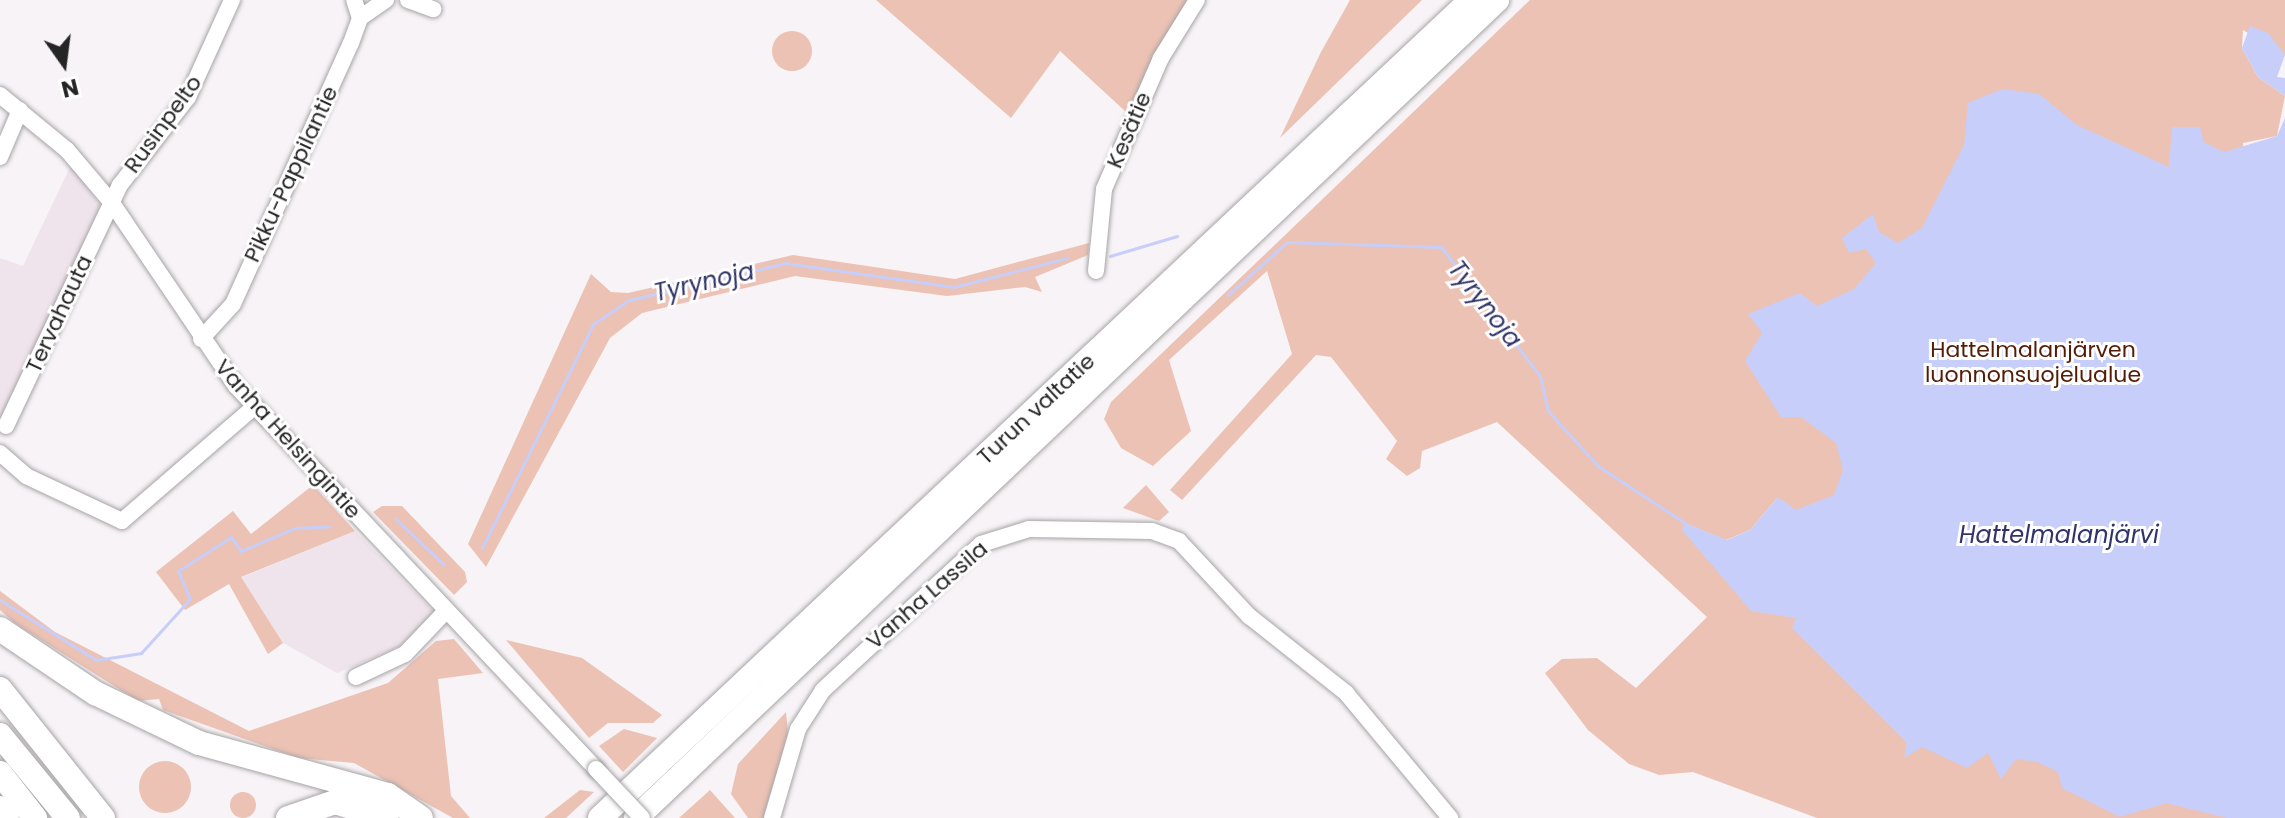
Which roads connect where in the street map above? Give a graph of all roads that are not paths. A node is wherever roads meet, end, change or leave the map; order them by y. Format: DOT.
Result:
graph roads {
  1 [pos="232,0"];
  2 [pos="354,0"];
  3 [pos="386,0"];
  4 [pos="408,0"];
  5 [pos="1197,0"];
  6 [pos="1471,0"];
  7 [pos="1497,0"];
  8 [pos="433,9"];
  9 [pos="360,18"];
  10 [pos="0,95"];
  11 [pos="20,110"];
  12 [pos="0,157"];
  13 [pos="112,203"];
  14 [pos="1096,271"];
  15 [pos="201,339"];
  16 [pos="254,407"];
  17 [pos="6,426"];
  18 [pos="0,453"];
  19 [pos="446,611"];
  20 [pos="0,629"];
  21 [pos="356,677"];
  22 [pos="0,689"];
  23 [pos="0,735"];
  24 [pos="0,773"];
  25 [pos="0,808"];
  26 [pos="7,818"];
  27 [pos="35,818"];
  28 [pos="68,818"];
  29 [pos="103,818"];
  30 [pos="288,818"];
  31 [pos="387,818"];
  32 [pos="421,818"];
  33 [pos="600,818"];
  34 [pos="639,818"];
  35 [pos="772,818"];
  36 [pos="1450,818"];
  1 -- 13 [label="street, Rusinpelto"];
  2 -- 9 [label="street"];
  3 -- 9 [label="street"];
  4 -- 8 [label="street"];
  5 -- 14 [label="street, Kesätie"];
  6 -- 33 [label="highway, Turun valtatie"];
  7 -- 34 [label="highway, Turun valtatie"];
  9 -- 15 [label="street, Pikku-Pappilantie"];
  10 -- 11 [label="street, Vanha Helsingintie"];
  11 -- 12 [label="street"];
  11 -- 13 [label="street, Vanha Helsingintie"];
  13 -- 15 [label="street, Vanha Helsingintie"];
  13 -- 17 [label="street, Tervahauta"];
  15 -- 16 [label="street, Vanha Helsingintie"];
  16 -- 18 [label="street"];
  16 -- 19 [label="street, Vanha Helsingintie"];
  19 -- 21 [label="street"];
  19 -- 34 [label="street, Vanha Helsingintie, bridge"];
  20 -- 32 [label="highway"];
  22 -- 29 [label="highway"];
  23 -- 28 [label="highway"];
  24 -- 27 [label="highway"];
  25 -- 26 [label="highway"];
  30 -- 31 [label="highway"];
  35 -- 36 [label="street, Vanha Lassila"];
}
